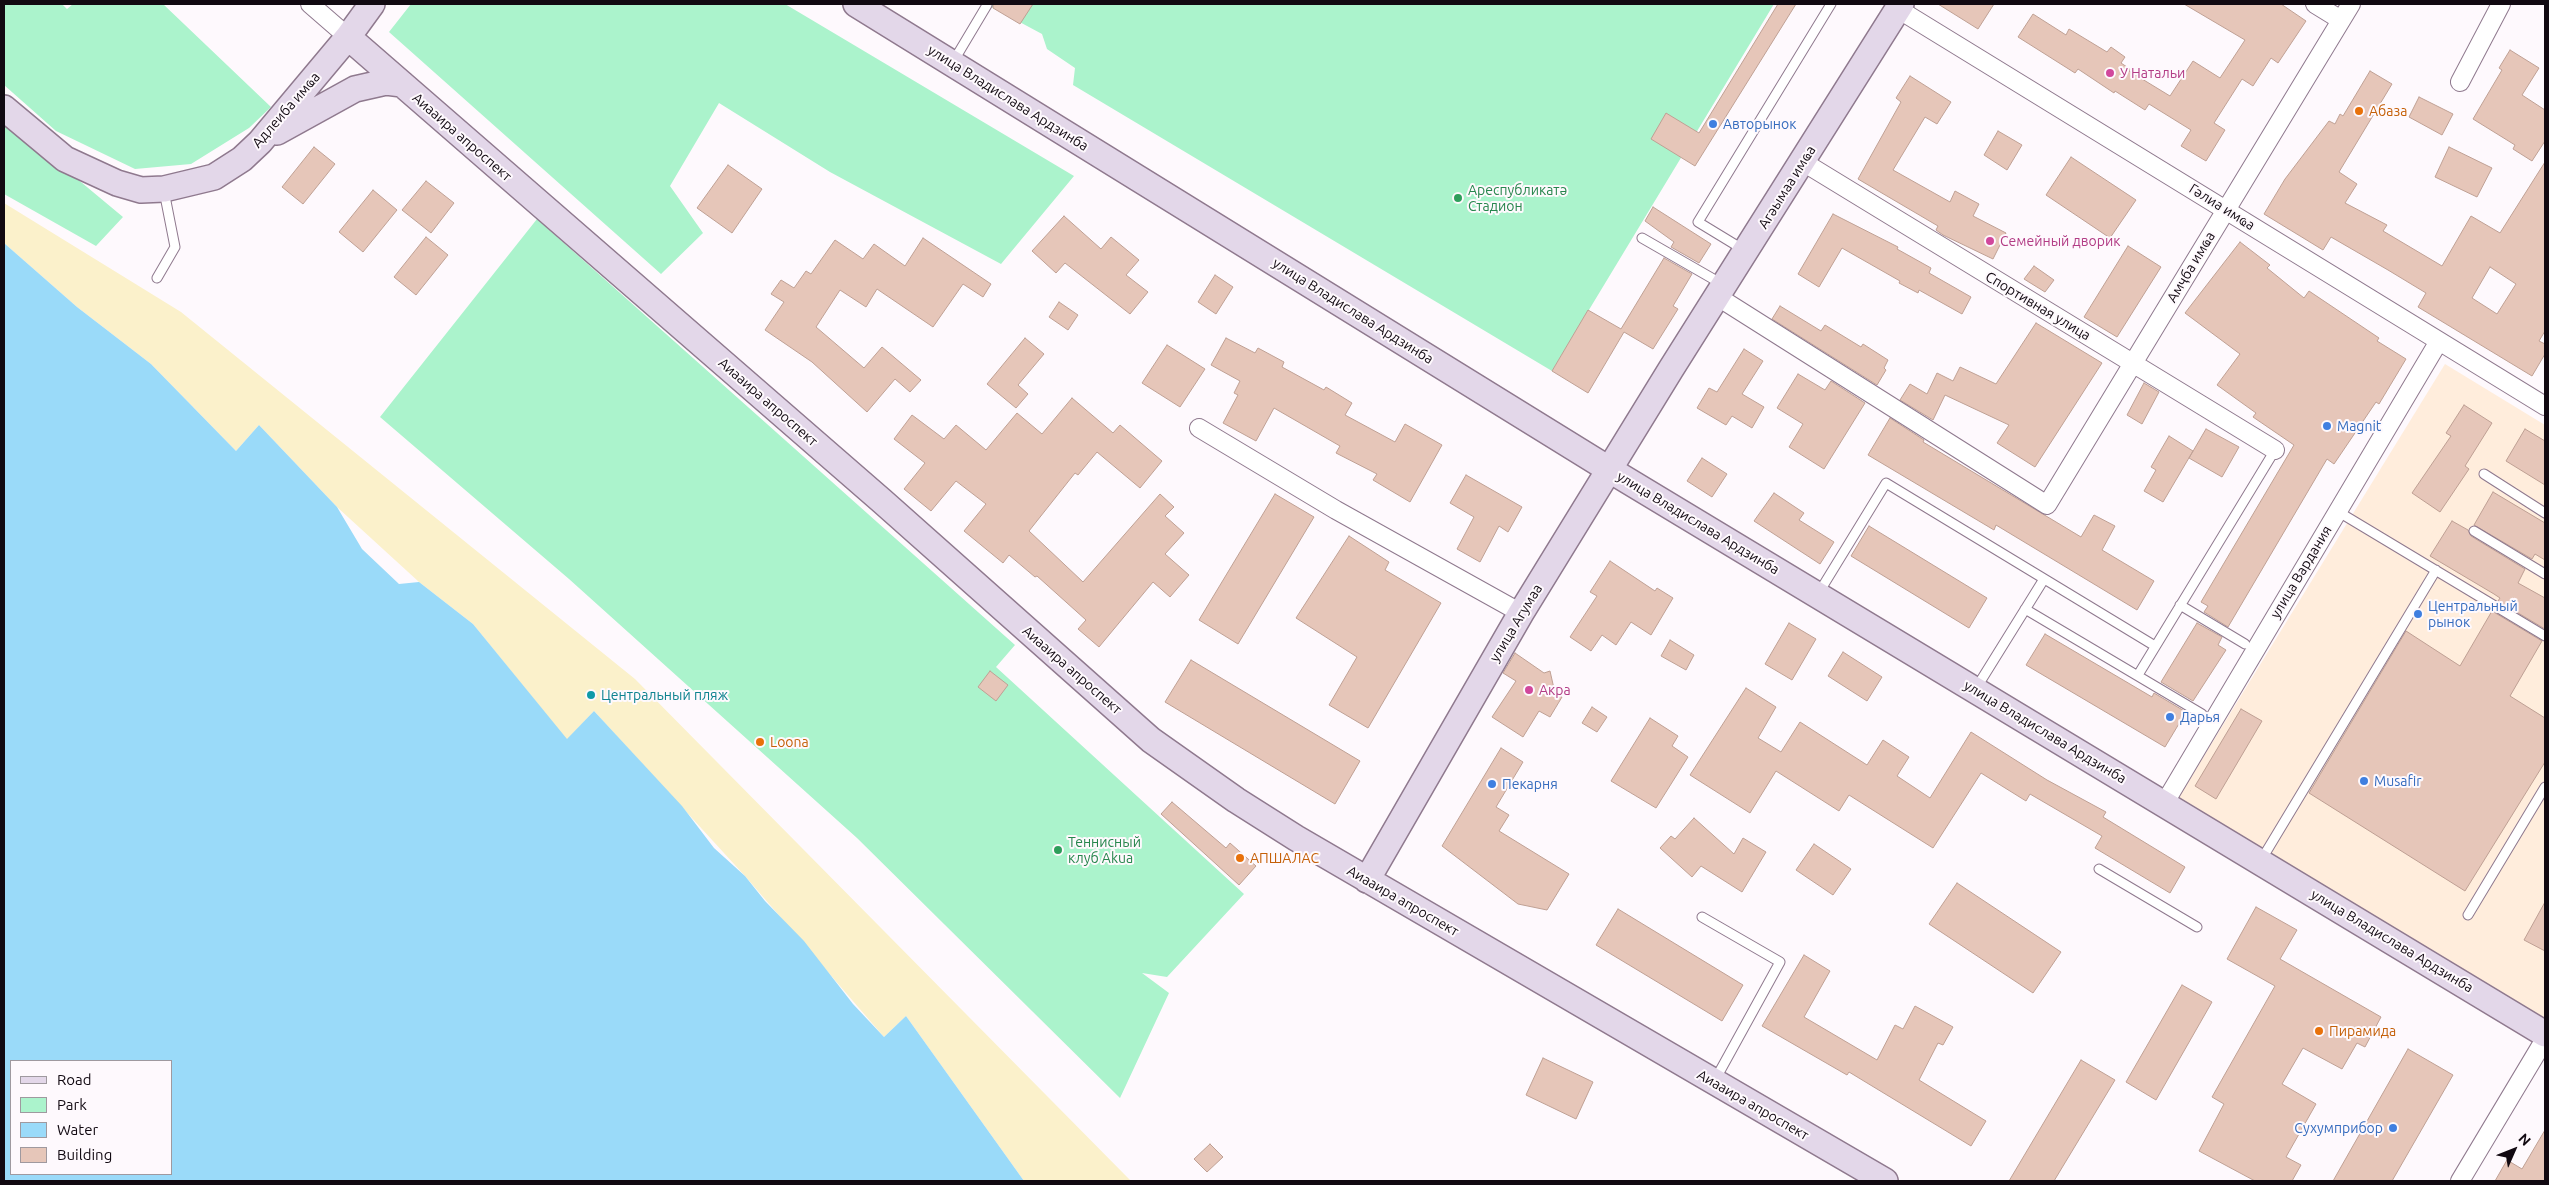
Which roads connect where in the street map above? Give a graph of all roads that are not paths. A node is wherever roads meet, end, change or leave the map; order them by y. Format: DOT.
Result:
graph roads {
  1 [pos="310,4"];
  2 [pos="372,4"];
  3 [pos="856,4"];
  4 [pos="1831,4"];
  5 [pos="2315,4"];
  6 [pos="2351,4"];
  7 [pos="2501,4"];
  8 [pos="987,5"];
  9 [pos="1896,5"];
  10 [pos="2341,20"];
  11 [pos="348,37"];
  12 [pos="952,64"];
  13 [pos="2460,82"];
  14 [pos="402,84"];
  15 [pos="4,108"];
  16 [pos="260,142"];
  17 [pos="1803,162"];
  18 [pos="164,189"];
  19 [pos="2226,210"];
  20 [pos="1642,238"];
  21 [pos="1746,252"];
  22 [pos="157,278"];
  23 [pos="1721,291"];
  24 [pos="2439,341"];
  25 [pos="2132,364"];
  26 [pos="1671,369"];
  27 [pos="2545,406"];
  28 [pos="1199,428"];
  29 [pos="2275,450"];
  30 [pos="1610,470"];
  31 [pos="2484,474"];
  32 [pos="2337,511"];
  33 [pos="2545,513"];
  34 [pos="2474,531"];
  35 [pos="2436,570"];
  36 [pos="2545,574"];
  37 [pos="2044,579"];
  38 [pos="1818,595"];
  39 [pos="2180,605"];
  40 [pos="2025,609"];
  41 [pos="1521,613"];
  42 [pos="2545,636"];
  43 [pos="2244,644"];
  44 [pos="2155,646"];
  45 [pos="2138,676"];
  46 [pos="1975,690"];
  47 [pos="2202,714"];
  48 [pos="2545,787"];
  49 [pos="2164,804"];
  50 [pos="2260,862"];
  51 [pos="2099,869"];
  52 [pos="1367,880"];
  53 [pos="2468,915"];
  54 [pos="1702,916"];
  55 [pos="2197,927"];
  56 [pos="2545,1034"];
  57 [pos="2545,1039"];
  58 [pos="1714,1082"];
  59 [pos="1884,1181"];
  60 [pos="2460,1181"];
  1 -- 11 [label="street"];
  2 -- 11 [label="main road, Адлеиба имҩа"];
  3 -- 12 [label="main road, улица Владислава Ардзинба"];
  4 -- 21 [label="lane"];
  5 -- 10 [label="street"];
  6 -- 10 [label="street, Амҷба имҩа"];
  7 -- 13 [label="street"];
  8 -- 12 [label="lane"];
  9 -- 17 [label="main road, Агәымаа имҩа"];
  9 -- 19 [label="street, Гәлиа имҩа"];
  10 -- 19 [label="street, Амҷба имҩа"];
  11 -- 14 [label="main road, Аиааира апроспект"];
  11 -- 16 [label="main road, Адлеиба имҩа"];
  12 -- 30 [label="main road, улица Владислава Ардзинба"];
  14 -- 16 [label="main road"];
  14 -- 52 [label="main road, Аиааира апроспект"];
  15 -- 18 [label="main road, Адлеиба имҩа"];
  16 -- 18 [label="main road, Адлеиба имҩа"];
  17 -- 21 [label="main road, Агәымаа имҩа"];
  17 -- 25 [label="street, Спортивная улица"];
  18 -- 22 [label="lane"];
  19 -- 24 [label="street, Гәлиа имҩа"];
  19 -- 25 [label="street, Амҷба имҩа"];
  20 -- 23 [label="lane"];
  21 -- 23 [label="main road, Агәымаа имҩа"];
  23 -- 25 [label="street, Амҷба имҩа"];
  23 -- 26 [label="main road, Агәымаа имҩа"];
  24 -- 27 [label="street, Гәлиа имҩа"];
  24 -- 32 [label="street, улица Вардания"];
  25 -- 29 [label="street, Спортивная улица"];
  26 -- 30 [label="main road, улица Агумаа"];
  28 -- 41 [label="street"];
  29 -- 39 [label="lane"];
  30 -- 38 [label="main road, улица Владислава Ардзинба"];
  30 -- 41 [label="main road, улица Агумаа"];
  31 -- 33 [label="lane"];
  32 -- 35 [label="lane"];
  32 -- 49 [label="street, улица Вардания"];
  34 -- 36 [label="lane"];
  35 -- 42 [label="lane"];
  35 -- 50 [label="lane"];
  37 -- 38 [label="lane"];
  37 -- 40 [label="lane"];
  37 -- 44 [label="lane"];
  38 -- 46 [label="main road, улица Владислава Ардзинба"];
  39 -- 43 [label="lane"];
  39 -- 44 [label="lane"];
  40 -- 45 [label="lane"];
  40 -- 46 [label="lane"];
  41 -- 52 [label="main road, улица Агумаа"];
  44 -- 45 [label="lane"];
  45 -- 47 [label="lane"];
  46 -- 49 [label="main road, улица Владислава Ардзинба"];
  48 -- 53 [label="lane"];
  49 -- 50 [label="main road, улица Владислава Ардзинба"];
  50 -- 56 [label="main road, улица Владислава Ардзинба"];
  51 -- 55 [label="lane"];
  52 -- 58 [label="main road, Аиааира апроспект"];
  54 -- 58 [label="lane"];
  57 -- 60 [label="street"];
  58 -- 59 [label="main road, Аиааира апроспект"];
}
